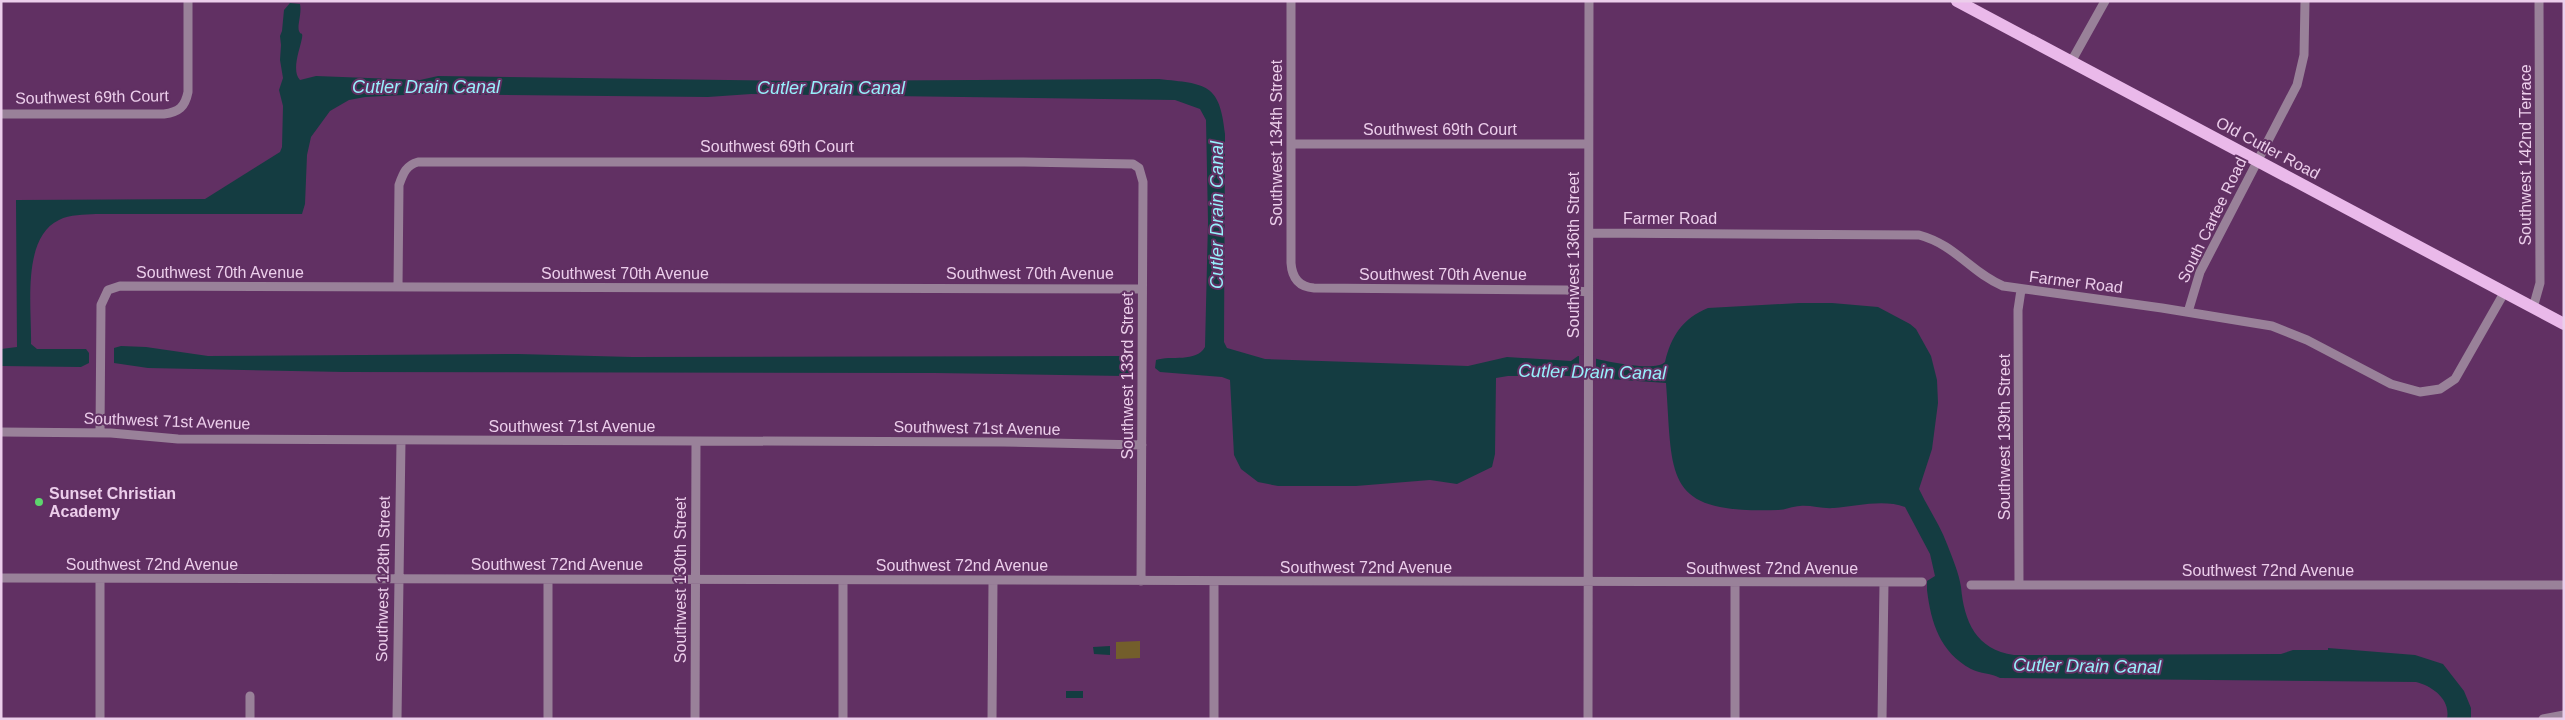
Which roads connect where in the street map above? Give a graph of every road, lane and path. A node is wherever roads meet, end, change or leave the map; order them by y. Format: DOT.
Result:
graph roads {
  1 [pos="188,1"];
  2 [pos="1291,1"];
  3 [pos="1589,1"];
  4 [pos="1957,1"];
  5 [pos="2105,1"];
  6 [pos="2305,1"];
  7 [pos="2539,1"];
  8 [pos="2072,62"];
  9 [pos="1,114"];
  10 [pos="1291,144"];
  11 [pos="1588,144"];
  12 [pos="2257,160"];
  13 [pos="1141,172"];
  14 [pos="1589,233"];
  15 [pos="1299,283"];
  16 [pos="398,287"];
  17 [pos="1142,289"];
  18 [pos="2020,290"];
  19 [pos="1588,292"];
  20 [pos="2504,293"];
  21 [pos="2533,308"];
  22 [pos="2188,312"];
  23 [pos="2564,324"];
  24 [pos="1,432"];
  25 [pos="100,432"];
  26 [pos="401,441"];
  27 [pos="696,441"];
  28 [pos="1142,445"];
  29 [pos="1,578"];
  30 [pos="100,579"];
  31 [pos="397,579"];
  32 [pos="548,580"];
  33 [pos="695,580"];
  34 [pos="843,580"];
  35 [pos="993,580"];
  36 [pos="1141,581"];
  37 [pos="1214,581"];
  38 [pos="1588,582"];
  39 [pos="1735,582"];
  40 [pos="1922,582"];
  41 [pos="1884,583"];
  42 [pos="1971,585"];
  43 [pos="2019,585"];
  44 [pos="2564,585"];
  45 [pos="250,696"];
  46 [pos="2564,716"];
  47 [pos="100,719"];
  48 [pos="250,719"];
  49 [pos="397,719"];
  50 [pos="548,719"];
  51 [pos="695,719"];
  52 [pos="843,719"];
  53 [pos="992,719"];
  54 [pos="1214,719"];
  55 [pos="1588,719"];
  56 [pos="1735,719"];
  57 [pos="1882,719"];
  58 [pos="2544,719"];
  1 -- 9 [label="street, Southwest 69th Court"];
  2 -- 10 [label="street, Southwest 134th Street"];
  3 -- 11 [label="street, Southwest 136th Street"];
  4 -- 8 [label="main road, Old Cutler Road"];
  5 -- 8 [label="street"];
  6 -- 12 [label="street, South Cartee Road"];
  7 -- 21 [label="street, Southwest 142nd Terrace"];
  8 -- 12 [label="main road, Old Cutler Road"];
  10 -- 11 [label="street, Southwest 69th Court"];
  10 -- 15 [label="street, Southwest 134th Street"];
  11 -- 14 [label="street, Southwest 136th Street"];
  12 -- 20 [label="main road, Old Cutler Road"];
  12 -- 22 [label="street, South Cartee Road"];
  13 -- 16 [label="street, Southwest 69th Court"];
  13 -- 17 [label="street, Southwest 133rd Street"];
  14 -- 18 [label="street, Farmer Road"];
  14 -- 19 [label="street, Southwest 136th Street"];
  15 -- 19 [label="street, Southwest 70th Avenue"];
  16 -- 17 [label="street, Southwest 70th Avenue"];
  16 -- 25 [label="street, Southwest 70th Avenue"];
  17 -- 28 [label="street, Southwest 133rd Street"];
  18 -- 22 [label="street, Farmer Road"];
  18 -- 43 [label="street, Southwest 139th Street"];
  19 -- 38 [label="street, Southwest 136th Street"];
  20 -- 21 [label="main road, Old Cutler Road"];
  20 -- 22 [label="street, Farmer Road"];
  21 -- 23 [label="main road, Old Cutler Road"];
  24 -- 25 [label="street, Southwest 71st Avenue"];
  25 -- 26 [label="street, Southwest 71st Avenue"];
  26 -- 27 [label="street, Southwest 71st Avenue"];
  26 -- 31 [label="street, Southwest 128th Street"];
  27 -- 28 [label="street, Southwest 71st Avenue"];
  27 -- 33 [label="street, Southwest 130th Street"];
  28 -- 36 [label="street, Southwest 133rd Street"];
  29 -- 30 [label="street, Southwest 72nd Avenue"];
  30 -- 31 [label="street, Southwest 72nd Avenue"];
  30 -- 47 [label="street"];
  31 -- 32 [label="street, Southwest 72nd Avenue"];
  31 -- 49 [label="street, Southwest 128th Street"];
  32 -- 33 [label="street, Southwest 72nd Avenue"];
  32 -- 50 [label="street"];
  33 -- 34 [label="street, Southwest 72nd Avenue"];
  33 -- 51 [label="street, Southwest 130th Street"];
  34 -- 35 [label="street, Southwest 72nd Avenue"];
  34 -- 52 [label="street"];
  35 -- 36 [label="street, Southwest 72nd Avenue"];
  35 -- 53 [label="street"];
  36 -- 37 [label="street, Southwest 72nd Avenue"];
  37 -- 38 [label="street, Southwest 72nd Avenue"];
  37 -- 54 [label="street"];
  38 -- 39 [label="street, Southwest 72nd Avenue"];
  38 -- 55 [label="street, Southwest 136th Street"];
  39 -- 41 [label="street, Southwest 72nd Avenue"];
  39 -- 56 [label="street"];
  40 -- 41 [label="street, Southwest 72nd Avenue"];
  41 -- 57 [label="street"];
  42 -- 43 [label="street, Southwest 72nd Avenue"];
  43 -- 44 [label="street, Southwest 72nd Avenue"];
  45 -- 48 [label="street"];
  46 -- 58 [label="street"];
}
